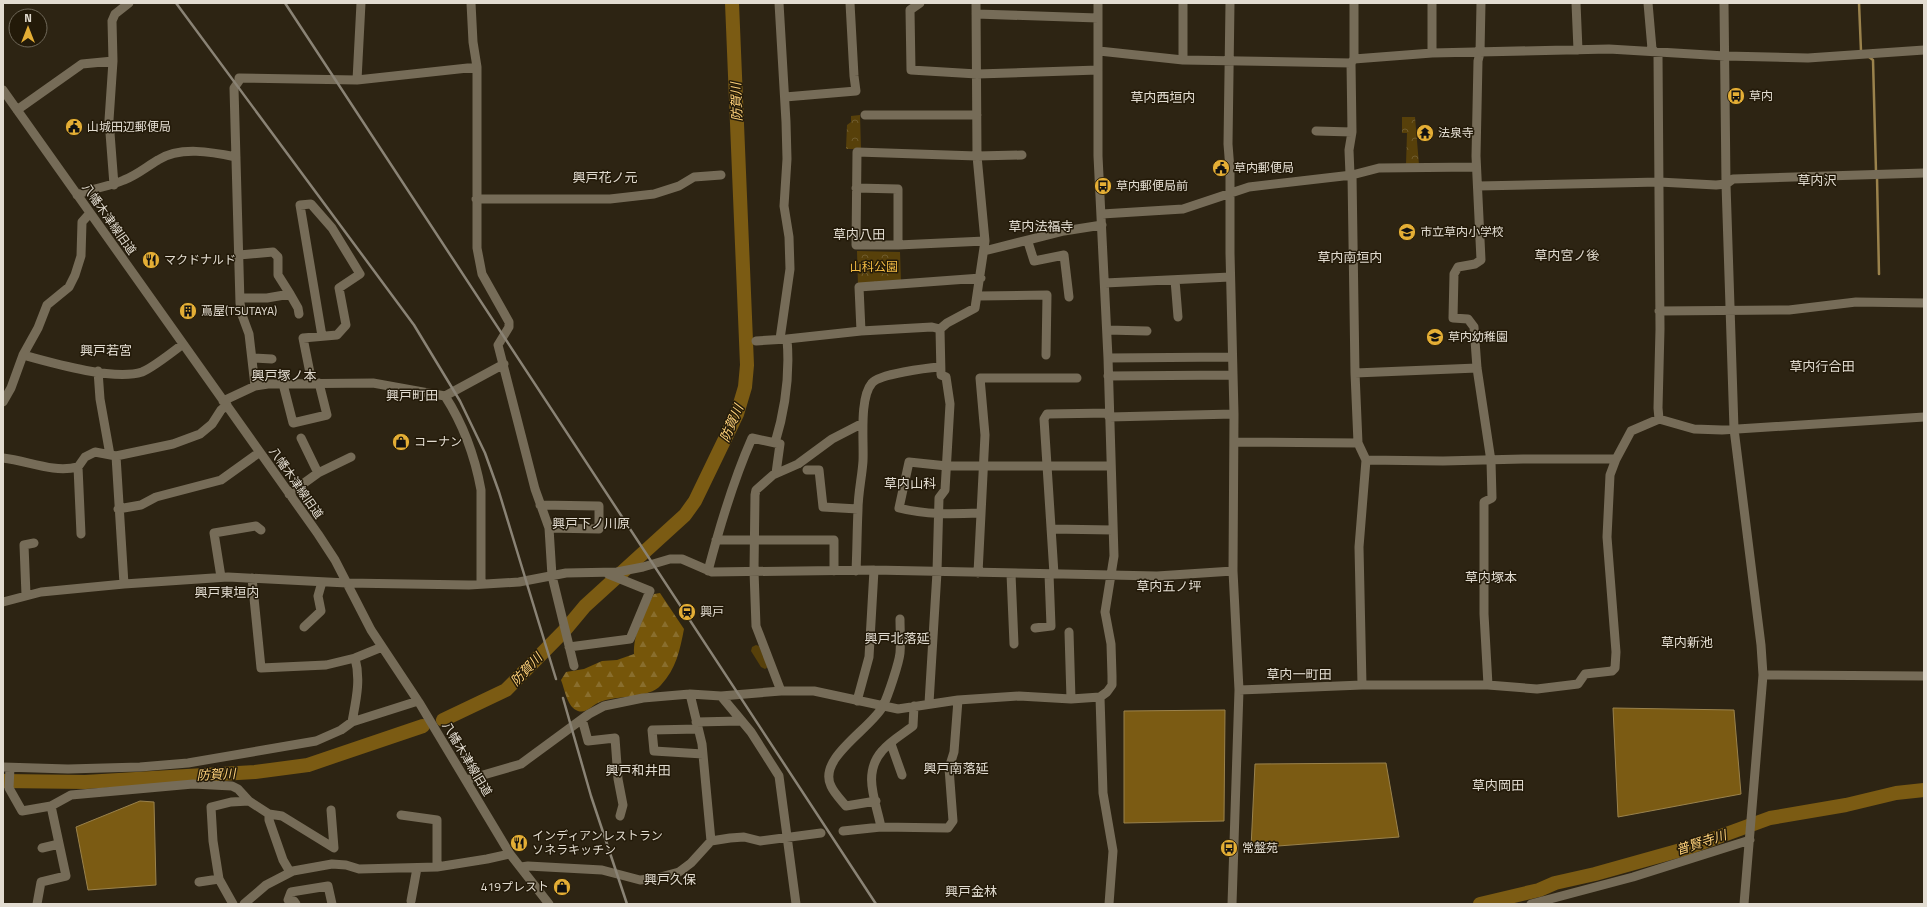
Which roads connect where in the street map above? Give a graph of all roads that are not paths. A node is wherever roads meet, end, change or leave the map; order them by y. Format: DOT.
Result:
graph roads {
  1 [pos="129,3"];
  2 [pos="361,3"];
  3 [pos="471,3"];
  4 [pos="779,3"];
  5 [pos="850,3"];
  6 [pos="920,3"];
  7 [pos="976,3"];
  8 [pos="1098,3"];
  9 [pos="1183,3"];
  10 [pos="1230,3"];
  11 [pos="1354,3"];
  12 [pos="1432,3"];
  13 [pos="1481,3"];
  14 [pos="1576,3"];
  15 [pos="1648,3"];
  16 [pos="1724,3"];
  17 [pos="976,14"];
  18 [pos="1098,18"];
  19 [pos="1578,50"];
  20 [pos="1924,50"];
  21 [pos="1098,51"];
  22 [pos="1432,53"];
  23 [pos="1480,53"];
  24 [pos="1656,53"];
  25 [pos="1725,56"];
  26 [pos="1183,60"];
  27 [pos="1229,60"];
  28 [pos="113,61"];
  29 [pos="1352,61"];
  30 [pos="477,67"];
  31 [pos="1098,70"];
  32 [pos="977,74"];
  33 [pos="357,80"];
  34 [pos="3,90"];
  35 [pos="786,97"];
  36 [pos="17,110"];
  37 [pos="865,115"];
  38 [pos="977,115"];
  39 [pos="1316,132"];
  40 [pos="1352,132"];
  41 [pos="1022,155"];
  42 [pos="236,156"];
  43 [pos="977,156"];
  44 [pos="1476,167"];
  45 [pos="1924,173"];
  46 [pos="721,175"];
  47 [pos="1351,175"];
  48 [pos="1659,182"];
  49 [pos="1726,184"];
  50 [pos="114,185"];
  51 [pos="1478,186"];
  52 [pos="856,188"];
  53 [pos="1230,192"];
  54 [pos="77,195"];
  55 [pos="476,199"];
  56 [pos="90,213"];
  57 [pos="1102,214"];
  58 [pos="1102,225"];
  59 [pos="985,241"];
  60 [pos="1028,242"];
  61 [pos="898,245"];
  62 [pos="984,251"];
  63 [pos="239,255"];
  64 [pos="1230,277"];
  65 [pos="981,278"];
  66 [pos="1175,280"];
  67 [pos="1105,283"];
  68 [pos="290,294"];
  69 [pos="978,296"];
  70 [pos="1069,297"];
  71 [pos="240,298"];
  72 [pos="1924,303"];
  73 [pos="1659,311"];
  74 [pos="1730,311"];
  75 [pos="299,314"];
  76 [pos="1178,317"];
  77 [pos="940,329"];
  78 [pos="1107,330"];
  79 [pos="861,331"];
  80 [pos="1147,331"];
  81 [pos="322,336"];
  82 [pos="783,339"];
  83 [pos="756,340"];
  84 [pos="183,344"];
  85 [pos="23,355"];
  86 [pos="1046,355"];
  87 [pos="1232,357"];
  88 [pos="252,358"];
  89 [pos="1108,358"];
  90 [pos="272,359"];
  91 [pos="504,364"];
  92 [pos="940,367"];
  93 [pos="1477,368"];
  94 [pos="98,371"];
  95 [pos="1355,373"];
  96 [pos="1232,375"];
  97 [pos="1108,376"];
  98 [pos="1077,378"];
  99 [pos="284,384"];
  100 [pos="315,384"];
  101 [pos="255,386"];
  102 [pos="445,396"];
  103 [pos="3,402"];
  104 [pos="225,403"];
  105 [pos="1234,414"];
  106 [pos="1109,415"];
  107 [pos="1924,417"];
  108 [pos="1659,419"];
  109 [pos="863,423"];
  110 [pos="1734,428"];
  111 [pos="301,438"];
  112 [pos="1235,442"];
  113 [pos="775,443"];
  114 [pos="1358,443"];
  115 [pos="260,452"];
  116 [pos="113,456"];
  117 [pos="351,457"];
  118 [pos="3,458"];
  119 [pos="1616,459"];
  120 [pos="1366,460"];
  121 [pos="1491,460"];
  122 [pos="947,466"];
  123 [pos="983,466"];
  124 [pos="1048,466"];
  125 [pos="1111,466"];
  126 [pos="78,467"];
  127 [pos="807,470"];
  128 [pos="318,473"];
  129 [pos="776,474"];
  130 [pos="289,494"];
  131 [pos="540,505"];
  132 [pos="118,508"];
  133 [pos="858,509"];
  134 [pos="981,513"];
  135 [pos="939,514"];
  136 [pos="549,528"];
  137 [pos="1051,529"];
  138 [pos="261,530"];
  139 [pos="1113,530"];
  140 [pos="81,534"];
  141 [pos="716,540"];
  142 [pos="754,540"];
  143 [pos="34,543"];
  144 [pos="874,570"];
  145 [pos="708,571"];
  146 [pos="754,571"];
  147 [pos="834,571"];
  148 [pos="856,571"];
  149 [pos="1233,571"];
  150 [pos="604,572"];
  151 [pos="937,572"];
  152 [pos="978,573"];
  153 [pos="1012,574"];
  154 [pos="1052,574"];
  155 [pos="1111,575"];
  156 [pos="552,576"];
  157 [pos="221,577"];
  158 [pos="252,578"];
  159 [pos="322,582"];
  160 [pos="348,583"];
  161 [pos="124,584"];
  162 [pos="480,584"];
  163 [pos="26,595"];
  164 [pos="3,602"];
  165 [pos="900,619"];
  166 [pos="304,627"];
  167 [pos="1035,628"];
  168 [pos="1069,632"];
  169 [pos="1014,644"];
  170 [pos="382,646"];
  171 [pos="569,647"];
  172 [pos="355,658"];
  173 [pos="574,666"];
  174 [pos="1763,675"];
  175 [pos="1924,676"];
  176 [pos="1362,685"];
  177 [pos="1488,685"];
  178 [pos="1239,690"];
  179 [pos="781,691"];
  180 [pos="690,694"];
  181 [pos="721,696"];
  182 [pos="1100,697"];
  183 [pos="1071,699"];
  184 [pos="958,700"];
  185 [pos="418,701"];
  186 [pos="857,701"];
  187 [pos="929,703"];
  188 [pos="883,706"];
  189 [pos="914,706"];
  190 [pos="582,719"];
  191 [pos="740,721"];
  192 [pos="352,722"];
  193 [pos="697,725"];
  194 [pos="891,744"];
  195 [pos="703,754"];
  196 [pos="8,769"];
  197 [pos="902,775"];
  198 [pos="466,780"];
  199 [pos="249,801"];
  200 [pos="876,801"];
  201 [pos="51,806"];
  202 [pos="331,810"];
  203 [pos="269,814"];
  204 [pos="401,815"];
  205 [pos="620,816"];
  206 [pos="881,828"];
  207 [pos="843,831"];
  208 [pos="821,833"];
  209 [pos="1750,837"];
  210 [pos="788,838"];
  211 [pos="711,842"];
  212 [pos="59,844"];
  213 [pos="42,848"];
  214 [pos="510,854"];
  215 [pos="437,867"];
  216 [pos="521,867"];
  217 [pos="417,868"];
  218 [pos="290,872"];
  219 [pos="219,879"];
  220 [pos="198,882"];
  221 [pos="535,886"];
  222 [pos="411,901"];
  223 [pos="37,904"];
  224 [pos="233,904"];
  225 [pos="244,904"];
  226 [pos="296,904"];
  227 [pos="332,904"];
  228 [pos="542,904"];
  229 [pos="548,904"];
  230 [pos="796,904"];
  231 [pos="1110,904"];
  232 [pos="1232,904"];
  233 [pos="1532,904"];
  234 [pos="1744,904"];
  1 -- 28 [label="street"];
  2 -- 33 [label="street"];
  3 -- 30 [label="street"];
  4 -- 35 [label="street"];
  5 -- 35 [label="street"];
  6 -- 32 [label="street"];
  7 -- 17 [label="street"];
  8 -- 18 [label="street"];
  9 -- 26 [label="street"];
  10 -- 27 [label="street"];
  11 -- 29 [label="street"];
  12 -- 22 [label="street"];
  13 -- 23 [label="street"];
  14 -- 19 [label="street"];
  15 -- 24 [label="street"];
  16 -- 25 [label="street"];
  17 -- 18 [label="street"];
  17 -- 32 [label="street"];
  18 -- 21 [label="street"];
  19 -- 23 [label="street"];
  19 -- 24 [label="street"];
  20 -- 25 [label="street"];
  21 -- 26 [label="street"];
  21 -- 31 [label="street"];
  22 -- 23 [label="street"];
  22 -- 29 [label="street"];
  23 -- 44 [label="street"];
  24 -- 25 [label="street"];
  24 -- 48 [label="street"];
  25 -- 49 [label="street"];
  26 -- 27 [label="street"];
  27 -- 29 [label="street"];
  27 -- 53 [label="street"];
  28 -- 36 [label="street"];
  28 -- 50 [label="street"];
  29 -- 40 [label="street"];
  30 -- 33 [label="street"];
  30 -- 55 [label="street"];
  31 -- 32 [label="street"];
  31 -- 57 [label="street"];
  32 -- 38 [label="street"];
  33 -- 42 [label="street"];
  34 -- 36 [label="street, 八幡木津線旧道"];
  35 -- 82 [label="street"];
  36 -- 54 [label="street, 八幡木津線旧道"];
  37 -- 38 [label="street"];
  38 -- 43 [label="street"];
  39 -- 40 [label="street"];
  40 -- 47 [label="street"];
  41 -- 43 [label="street"];
  42 -- 50 [label="street"];
  42 -- 63 [label="street"];
  43 -- 52 [label="street"];
  43 -- 59 [label="street"];
  44 -- 47 [label="street"];
  44 -- 51 [label="street"];
  45 -- 49 [label="street"];
  46 -- 55 [label="street"];
  47 -- 53 [label="street"];
  47 -- 95 [label="street"];
  48 -- 49 [label="street"];
  48 -- 51 [label="street"];
  48 -- 73 [label="street"];
  49 -- 74 [label="street"];
  50 -- 54 [label="street"];
  51 -- 93 [label="street"];
  52 -- 61 [label="street"];
  52 -- 61 [label="street"];
  53 -- 57 [label="street"];
  53 -- 64 [label="street"];
  54 -- 56 [label="street, 八幡木津線旧道"];
  55 -- 91 [label="street"];
  56 -- 84 [label="street, 八幡木津線旧道"];
  56 -- 85 [label="street"];
  57 -- 58 [label="street"];
  58 -- 60 [label="street"];
  58 -- 67 [label="street"];
  59 -- 61 [label="street"];
  59 -- 62 [label="street"];
  60 -- 62 [label="street"];
  60 -- 70 [label="street"];
  62 -- 65 [label="street"];
  63 -- 68 [label="street"];
  63 -- 71 [label="street"];
  64 -- 66 [label="street"];
  64 -- 87 [label="street"];
  65 -- 69 [label="street"];
  65 -- 79 [label="street"];
  66 -- 67 [label="street"];
  66 -- 76 [label="street"];
  67 -- 78 [label="street"];
  68 -- 71 [label="street"];
  68 -- 75 [label="street"];
  69 -- 77 [label="street"];
  69 -- 86 [label="street"];
  71 -- 88 [label="street"];
  72 -- 74 [label="street"];
  73 -- 74 [label="street"];
  73 -- 108 [label="street"];
  74 -- 110 [label="street"];
  77 -- 79 [label="street"];
  77 -- 92 [label="street"];
  78 -- 80 [label="street"];
  78 -- 89 [label="street"];
  79 -- 82 [label="street"];
  81 -- 81 [label="street"];
  81 -- 100 [label="street"];
  82 -- 83 [label="street"];
  82 -- 113 [label="street"];
  84 -- 94 [label="street"];
  84 -- 104 [label="street, 八幡木津線旧道"];
  85 -- 94 [label="street"];
  85 -- 103 [label="street"];
  87 -- 89 [label="street"];
  87 -- 96 [label="street"];
  88 -- 90 [label="street"];
  88 -- 101 [label="street"];
  89 -- 97 [label="street"];
  91 -- 102 [label="street"];
  91 -- 131 [label="street"];
  92 -- 109 [label="street"];
  92 -- 122 [label="street"];
  93 -- 95 [label="street"];
  93 -- 121 [label="street"];
  94 -- 116 [label="street"];
  95 -- 114 [label="street"];
  96 -- 97 [label="street"];
  96 -- 105 [label="street"];
  97 -- 106 [label="street"];
  98 -- 123 [label="street"];
  99 -- 100 [label="street"];
  99 -- 100 [label="street"];
  99 -- 101 [label="street"];
  100 -- 102 [label="street"];
  101 -- 104 [label="street"];
  102 -- 162 [label="street"];
  104 -- 115 [label="street, 八幡木津線旧道"];
  104 -- 116 [label="street"];
  105 -- 106 [label="street"];
  105 -- 112 [label="street"];
  106 -- 124 [label="street"];
  106 -- 125 [label="street"];
  107 -- 110 [label="street"];
  108 -- 110 [label="street"];
  108 -- 119 [label="street"];
  109 -- 129 [label="street"];
  109 -- 133 [label="street"];
  110 -- 174 [label="street"];
  111 -- 128 [label="street"];
  112 -- 114 [label="street"];
  112 -- 149 [label="street"];
  113 -- 129 [label="street"];
  113 -- 141 [label="street"];
  114 -- 120 [label="street"];
  115 -- 130 [label="street, 八幡木津線旧道"];
  115 -- 132 [label="street"];
  116 -- 126 [label="street"];
  116 -- 132 [label="street"];
  117 -- 128 [label="street"];
  118 -- 126 [label="street"];
  119 -- 121 [label="street"];
  119 -- 177 [label="street"];
  120 -- 121 [label="street"];
  120 -- 176 [label="street"];
  121 -- 177 [label="street"];
  122 -- 123 [label="street"];
  122 -- 135 [label="street"];
  122 -- 135 [label="street"];
  123 -- 124 [label="street"];
  123 -- 134 [label="street"];
  124 -- 125 [label="street"];
  124 -- 137 [label="street"];
  125 -- 139 [label="street"];
  126 -- 140 [label="street"];
  127 -- 133 [label="street"];
  128 -- 130 [label="street"];
  129 -- 142 [label="street"];
  130 -- 160 [label="street, 八幡木津線旧道"];
  131 -- 136 [label="street"];
  131 -- 136 [label="street"];
  132 -- 161 [label="street"];
  133 -- 148 [label="street"];
  134 -- 135 [label="street"];
  134 -- 152 [label="street"];
  135 -- 151 [label="street"];
  136 -- 156 [label="street"];
  137 -- 139 [label="street"];
  137 -- 154 [label="street"];
  138 -- 157 [label="street"];
  139 -- 155 [label="street"];
  141 -- 142 [label="street"];
  141 -- 145 [label="street"];
  142 -- 146 [label="street"];
  142 -- 147 [label="street"];
  143 -- 163 [label="street"];
  144 -- 148 [label="street"];
  144 -- 151 [label="street"];
  144 -- 186 [label="street"];
  145 -- 146 [label="street"];
  145 -- 150 [label="street"];
  146 -- 147 [label="street"];
  146 -- 179 [label="street"];
  147 -- 148 [label="street"];
  149 -- 155 [label="street"];
  149 -- 178 [label="street"];
  150 -- 156 [label="street"];
  150 -- 171 [label="street"];
  151 -- 152 [label="street"];
  151 -- 187 [label="street"];
  152 -- 153 [label="street"];
  153 -- 154 [label="street"];
  153 -- 169 [label="street"];
  154 -- 155 [label="street"];
  154 -- 167 [label="street"];
  155 -- 182 [label="street"];
  156 -- 162 [label="street"];
  156 -- 171 [label="street"];
  157 -- 158 [label="street"];
  157 -- 161 [label="street"];
  158 -- 159 [label="street"];
  158 -- 172 [label="street"];
  159 -- 160 [label="street"];
  159 -- 166 [label="street"];
  160 -- 162 [label="street"];
  160 -- 170 [label="street, 八幡木津線旧道"];
  161 -- 163 [label="street"];
  163 -- 164 [label="street"];
  165 -- 188 [label="street"];
  168 -- 183 [label="street"];
  170 -- 172 [label="street"];
  170 -- 185 [label="street, 八幡木津線旧道"];
  171 -- 173 [label="street"];
  172 -- 192 [label="street"];
  174 -- 175 [label="street"];
  174 -- 209 [label="street"];
  176 -- 177 [label="street"];
  176 -- 178 [label="street"];
  178 -- 232 [label="street"];
  179 -- 181 [label="street"];
  179 -- 186 [label="street"];
  180 -- 181 [label="street"];
  180 -- 190 [label="street"];
  180 -- 193 [label="street"];
  181 -- 191 [label="street"];
  182 -- 183 [label="street"];
  182 -- 231 [label="street"];
  183 -- 184 [label="street"];
  184 -- 187 [label="street"];
  184 -- 206 [label="street"];
  185 -- 192 [label="street"];
  185 -- 198 [label="street, 八幡木津線旧道"];
  186 -- 188 [label="street"];
  187 -- 189 [label="street"];
  188 -- 189 [label="street"];
  188 -- 200 [label="street"];
  189 -- 194 [label="street"];
  190 -- 198 [label="street"];
  190 -- 205 [label="street"];
  191 -- 193 [label="street"];
  191 -- 210 [label="street"];
  192 -- 196 [label="street"];
  193 -- 195 [label="street"];
  193 -- 195 [label="street"];
  194 -- 197 [label="street"];
  194 -- 200 [label="street"];
  195 -- 211 [label="street"];
  196 -- 201 [label="street"];
  198 -- 214 [label="street, 八幡木津線旧道"];
  199 -- 201 [label="street"];
  199 -- 203 [label="street"];
  199 -- 219 [label="street"];
  200 -- 206 [label="street"];
  201 -- 212 [label="street"];
  202 -- 203 [label="street"];
  203 -- 218 [label="street"];
  204 -- 215 [label="street"];
  206 -- 207 [label="street"];
  208 -- 210 [label="street"];
  209 -- 233 [label="street"];
  209 -- 234 [label="street"];
  210 -- 211 [label="street"];
  210 -- 230 [label="street"];
  211 -- 216 [label="street"];
  212 -- 213 [label="street"];
  212 -- 223 [label="street"];
  214 -- 215 [label="street"];
  214 -- 216 [label="street, 八幡木津線旧道"];
  215 -- 217 [label="street"];
  216 -- 221 [label="street, 八幡木津線旧道"];
  217 -- 218 [label="street"];
  217 -- 222 [label="street"];
  218 -- 225 [label="street"];
  219 -- 220 [label="street"];
  219 -- 224 [label="street"];
  221 -- 228 [label="street"];
  221 -- 229 [label="street, 八幡木津線旧道"];
  226 -- 227 [label="street"];
}
